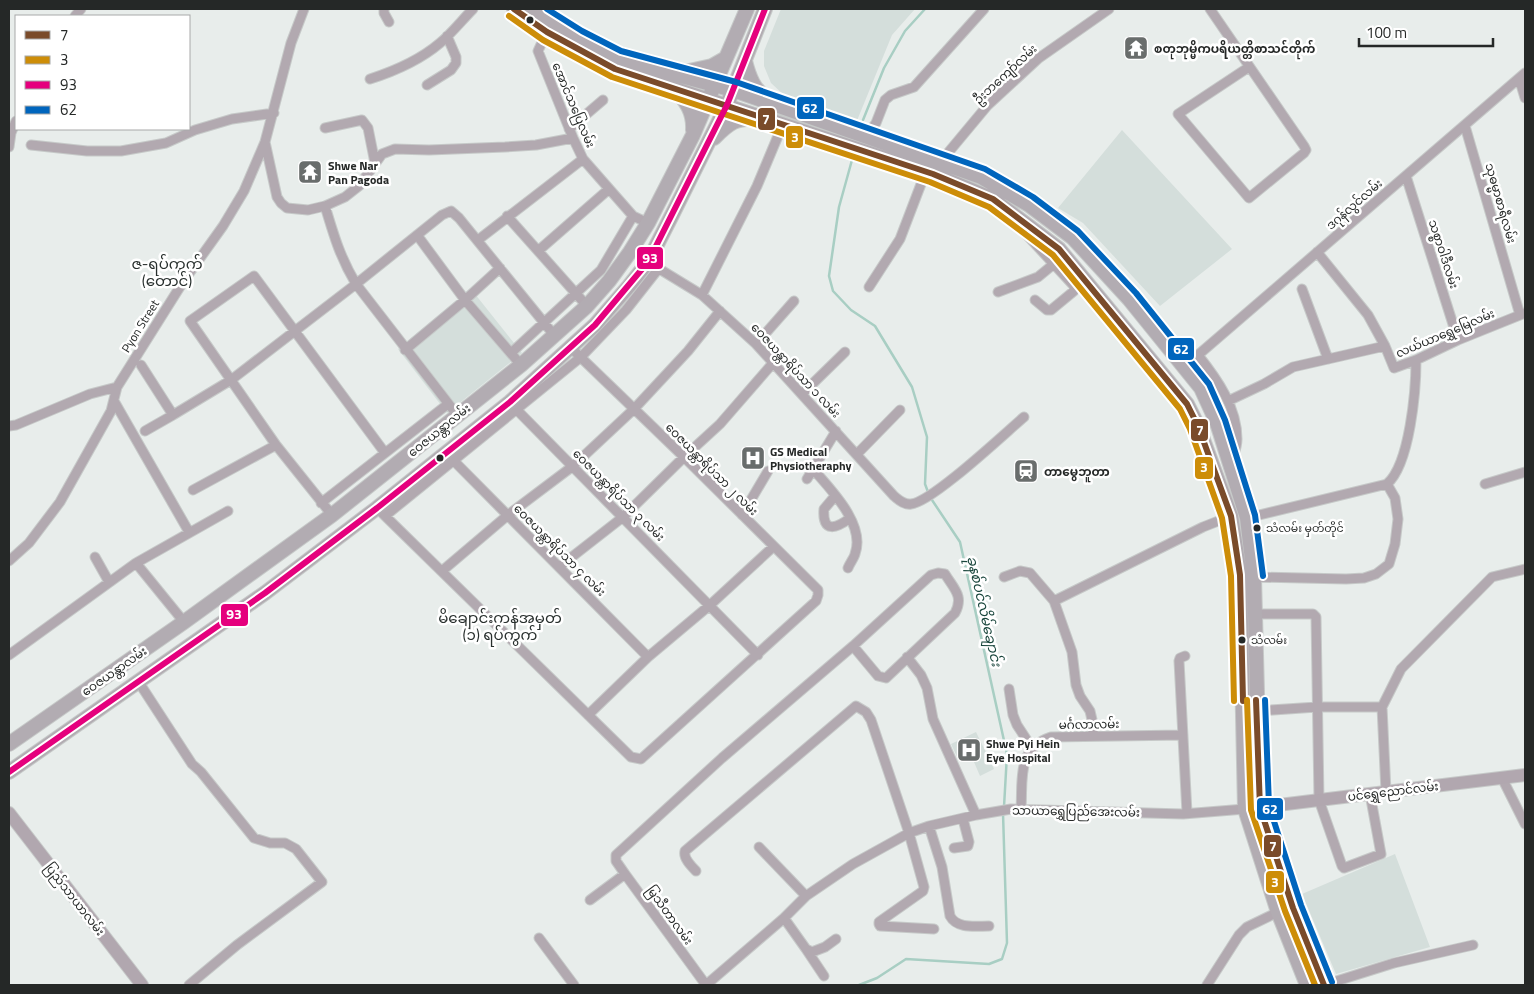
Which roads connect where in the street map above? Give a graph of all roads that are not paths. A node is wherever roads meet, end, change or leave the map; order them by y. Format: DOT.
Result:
graph roads {
  1 [pos="304,9"];
  2 [pos="384,9"];
  3 [pos="473,9"];
  4 [pos="514,9"];
  5 [pos="531,9"];
  6 [pos="747,9"];
  7 [pos="765,9"];
  8 [pos="984,9"];
  9 [pos="1109,9"];
  10 [pos="1210,9"];
  11 [pos="389,22"];
  12 [pos="549,27"];
  13 [pos="447,36"];
  14 [pos="726,58"];
  15 [pos="744,61"];
  16 [pos="1249,66"];
  17 [pos="1522,76"];
  18 [pos="370,79"];
  19 [pos="674,80"];
  20 [pos="427,84"];
  21 [pos="714,84"];
  22 [pos="733,90"];
  23 [pos="1525,98"];
  24 [pos="709,99"];
  25 [pos="603,100"];
  26 [pos="727,105"];
  27 [pos="775,105"];
  28 [pos="274,113"];
  29 [pos="780,122"];
  30 [pos="15,123"];
  31 [pos="1465,126"];
  32 [pos="325,128"];
  33 [pos="571,134"];
  34 [pos="693,135"];
  35 [pos="866,136"];
  36 [pos="265,142"];
  37 [pos="708,143"];
  38 [pos="30,145"];
  39 [pos="9,146"];
  40 [pos="583,159"];
  41 [pos="375,163"];
  42 [pos="932,169"];
  43 [pos="1406,176"];
  44 [pos="609,189"];
  45 [pos="993,200"];
  46 [pos="325,206"];
  47 [pos="507,216"];
  48 [pos="633,216"];
  49 [pos="648,223"];
  50 [pos="418,234"];
  51 [pos="478,240"];
  52 [pos="538,251"];
  53 [pos="1317,252"];
  54 [pos="1054,263"];
  55 [pos="653,265"];
  56 [pos="500,268"];
  57 [pos="356,284"];
  58 [pos="870,287"];
  59 [pos="1302,289"];
  60 [pos="998,292"];
  61 [pos="575,293"];
  62 [pos="702,295"];
  63 [pos="465,300"];
  64 [pos="1035,300"];
  65 [pos="794,301"];
  66 [pos="584,308"];
  67 [pos="720,311"];
  68 [pos="1523,314"];
  69 [pos="543,322"];
  70 [pos="595,325"];
  71 [pos="294,332"];
  72 [pos="554,335"];
  73 [pos="1458,340"];
  74 [pos="756,344"];
  75 [pos="1385,346"];
  76 [pos="405,350"];
  77 [pos="845,352"];
  78 [pos="511,353"];
  79 [pos="576,353"];
  80 [pos="1328,359"];
  81 [pos="1416,360"];
  82 [pos="773,363"];
  83 [pos="142,365"];
  84 [pos="521,365"];
  85 [pos="230,380"];
  86 [pos="117,386"];
  87 [pos="802,394"];
  88 [pos="1228,401"];
  89 [pos="114,402"];
  90 [pos="448,404"];
  91 [pos="513,406"];
  92 [pos="634,409"];
  93 [pos="900,410"];
  94 [pos="172,415"];
  95 [pos="458,416"];
  96 [pos="1024,417"];
  97 [pos="9,426"];
  98 [pos="145,431"];
  99 [pos="836,432"];
  100 [pos="276,445"];
  101 [pos="385,453"];
  102 [pos="857,454"];
  103 [pos="450,457"];
  104 [pos="684,457"];
  105 [pos="573,466"];
  106 [pos="1232,466"];
  107 [pos="813,469"];
  108 [pos="768,471"];
  109 [pos="1525,472"];
  110 [pos="807,479"];
  111 [pos="1387,484"];
  112 [pos="1485,484"];
  113 [pos="193,490"];
  114 [pos="835,496"];
  115 [pos="321,503"];
  116 [pos="228,511"];
  117 [pos="381,512"];
  118 [pos="332,515"];
  119 [pos="508,515"];
  120 [pos="742,515"];
  121 [pos="1231,516"];
  122 [pos="623,517"];
  123 [pos="850,518"];
  124 [pos="1247,518"];
  125 [pos="190,532"];
  126 [pos="774,547"];
  127 [pos="96,557"];
  128 [pos="9,562"];
  129 [pos="136,563"];
  130 [pos="559,567"];
  131 [pos="848,568"];
  132 [pos="1525,569"];
  133 [pos="442,571"];
  134 [pos="251,573"];
  135 [pos="1004,577"];
  136 [pos="1254,577"];
  137 [pos="109,582"];
  138 [pos="265,593"];
  139 [pos="1054,601"];
  140 [pos="710,605"];
  141 [pos="1254,614"];
  142 [pos="184,622"];
  143 [pos="1248,636"];
  144 [pos="853,646"];
  145 [pos="9,654"];
  146 [pos="758,654"];
  147 [pos="1185,656"];
  148 [pos="648,657"];
  149 [pos="907,658"];
  150 [pos="138,681"];
  151 [pos="1009,689"];
  152 [pos="1252,704"];
  153 [pos="1317,707"];
  154 [pos="1382,707"];
  155 [pos="588,716"];
  156 [pos="1183,735"];
  157 [pos="1093,736"];
  158 [pos="9,744"];
  159 [pos="1032,748"];
  160 [pos="9,772"];
  161 [pos="1525,775"];
  162 [pos="1502,778"];
  163 [pos="1386,792"];
  164 [pos="1370,794"];
  165 [pos="1319,800"];
  166 [pos="1260,808"];
  167 [pos="1022,809"];
  168 [pos="1245,809"];
  169 [pos="9,813"];
  170 [pos="1187,813"];
  171 [pos="976,815"];
  172 [pos="964,819"];
  173 [pos="1525,824"];
  174 [pos="929,826"];
  175 [pos="909,833"];
  176 [pos="759,847"];
  177 [pos="954,848"];
  178 [pos="696,871"];
  179 [pos="625,874"];
  180 [pos="806,896"];
  181 [pos="590,900"];
  182 [pos="1278,912"];
  183 [pos="784,918"];
  184 [pos="989,926"];
  185 [pos="934,929"];
  186 [pos="539,938"];
  187 [pos="836,939"];
  188 [pos="1474,945"];
  189 [pos="806,949"];
  190 [pos="824,976"];
  191 [pos="1318,984"];
  192 [pos="142,985"];
  193 [pos="189,985"];
  194 [pos="574,985"];
  195 [pos="706,985"];
  196 [pos="1207,985"];
  1 -- 28 [label="street, Pyon Street"];
  2 -- 11 [label="street"];
  3 -- 13 [label="street"];
  4 -- 12 [label="main road"];
  5 -- 12 [label="main road"];
  6 -- 14 [label="main road, ဝေဇယန္တာလမ်း"];
  7 -- 15 [label="main road, ဝေဇယန္တာလမ်း"];
  8 -- 35 [label="street"];
  9 -- 42 [label="street, ဦးဘကျော်လမ်း"];
  10 -- 16 [label="street"];
  12 -- 19 [label="main road"];
  12 -- 33 [label="street, အောင်သပြေလမ်း"];
  13 -- 18 [label="street"];
  13 -- 20 [label="street"];
  14 -- 19 [label="main road"];
  14 -- 21 [label="main road, ဝေဇယန္တာလမ်း"];
  15 -- 22 [label="main road, ဝေဇယန္တာလမ်း"];
  15 -- 27 [label="main road"];
  16 -- 16 [label="street"];
  17 -- 23 [label="street"];
  17 -- 31 [label="street, ဒဂုန်လွင်လမ်း"];
  19 -- 21 [label="main road"];
  19 -- 24 [label="main road"];
  19 -- 34 [label="main road"];
  21 -- 22 [label="main road"];
  21 -- 24 [label="main road, ဝေဇယန္တာလမ်း"];
  22 -- 26 [label="main road, ဝေဇယန္တာလမ်း"];
  22 -- 27 [label="main road"];
  24 -- 26 [label="main road"];
  24 -- 34 [label="main road, ဝေဇယန္တာလမ်း"];
  25 -- 33 [label="street"];
  26 -- 29 [label="main road"];
  26 -- 37 [label="main road, ဝေဇယန္တာလမ်း"];
  27 -- 35 [label="main road"];
  28 -- 36 [label="street, Pyon Street"];
  28 -- 38 [label="street"];
  29 -- 37 [label="main road"];
  29 -- 42 [label="main road"];
  29 -- 62 [label="street"];
  30 -- 39 [label="street"];
  31 -- 43 [label="street, ဒဂုန်လွင်လမ်း"];
  31 -- 68 [label="street, သုဓမ္မာစာရီလမ်း"];
  32 -- 41 [label="street"];
  33 -- 40 [label="street, အောင်သပြေလမ်း"];
  33 -- 41 [label="street"];
  34 -- 49 [label="main road, ဝေဇယန္တာလမ်း"];
  35 -- 42 [label="main road"];
  36 -- 46 [label="street"];
  36 -- 86 [label="street, Pyon Street"];
  37 -- 55 [label="main road, ဝေဇယန္တာလမ်း"];
  40 -- 44 [label="street, အောင်သပြေလမ်း"];
  40 -- 47 [label="street"];
  41 -- 46 [label="street"];
  42 -- 45 [label="main road"];
  42 -- 58 [label="street, ဦးဘကျော်လမ်း"];
  42 -- 106 [label="main road"];
  43 -- 53 [label="street, ဒဂုန်လွင်လမ်း"];
  43 -- 73 [label="street, သစ္စာဝါဒီလမ်း"];
  44 -- 48 [label="street, အောင်သပြေလမ်း"];
  44 -- 52 [label="street"];
  45 -- 54 [label="street"];
  45 -- 121 [label="main road"];
  46 -- 57 [label="street"];
  47 -- 51 [label="street"];
  47 -- 52 [label="street"];
  48 -- 49 [label="street, အောင်သပြေလမ်း"];
  48 -- 61 [label="street"];
  49 -- 66 [label="main road, ဝေဇယန္တာလမ်း"];
  50 -- 51 [label="street"];
  50 -- 57 [label="street"];
  50 -- 63 [label="street"];
  51 -- 56 [label="street"];
  52 -- 61 [label="street"];
  53 -- 75 [label="street, လယ်ယာရွှေမြေလမ်း"];
  53 -- 88 [label="street, ဒဂုန်လွင်လမ်း"];
  54 -- 60 [label="street"];
  54 -- 64 [label="street"];
  55 -- 62 [label="street, ဝေဇယန္တာရိပ်သာ ၁ လမ်း"];
  55 -- 70 [label="main road, ဝေဇယန္တာလမ်း"];
  55 -- 79 [label="street"];
  56 -- 63 [label="street"];
  56 -- 69 [label="street"];
  57 -- 71 [label="street"];
  57 -- 76 [label="street"];
  59 -- 80 [label="street"];
  61 -- 66 [label="street"];
  61 -- 69 [label="street"];
  62 -- 67 [label="street, ဝေဇယန္တာရိပ်သာ ၁ လမ်း"];
  63 -- 76 [label="street"];
  63 -- 78 [label="street"];
  65 -- 74 [label="street"];
  66 -- 70 [label="main road"];
  66 -- 72 [label="main road, ဝေဇယန္တာလမ်း"];
  67 -- 74 [label="street, ဝေဇယန္တာရိပ်သာ ၁ လမ်း"];
  67 -- 92 [label="street"];
  68 -- 73 [label="street, လယ်ယာရွှေမြေလမ်း"];
  69 -- 72 [label="street"];
  69 -- 78 [label="street"];
  70 -- 79 [label="main road, ဝေဇယန္တာလမ်း"];
  71 -- 85 [label="street"];
  71 -- 85 [label="street"];
  71 -- 101 [label="street"];
  72 -- 84 [label="main road, ဝေဇယန္တာလမ်း"];
  73 -- 81 [label="street, လယ်ယာရွှေမြေလမ်း"];
  74 -- 82 [label="street, ဝေဇယန္တာရိပ်သာ ၁ လမ်း"];
  75 -- 80 [label="street"];
  75 -- 81 [label="street, လယ်ယာရွှေမြေလမ်း"];
  76 -- 90 [label="street"];
  77 -- 87 [label="street"];
  78 -- 84 [label="street"];
  79 -- 91 [label="main road, ဝေဇယန္တာလမ်း"];
  79 -- 92 [label="street, ဝေဇယန္တာရိပ်သာ ၂ လမ်း"];
  80 -- 88 [label="street"];
  81 -- 111 [label="street"];
  82 -- 87 [label="street, ဝေဇယန္တာရိပ်သာ ၁ လမ်း"];
  82 -- 104 [label="street"];
  83 -- 94 [label="street"];
  84 -- 95 [label="main road, ဝေဇယန္တာလမ်း"];
  85 -- 94 [label="street"];
  85 -- 100 [label="street"];
  86 -- 89 [label="street, Pyon Street"];
  86 -- 97 [label="street"];
  87 -- 99 [label="street, ဝေဇယန္တာရိပ်သာ ၁ လမ်း"];
  88 -- 106 [label="street"];
  89 -- 125 [label="street"];
  89 -- 128 [label="street, Pyon Street"];
  90 -- 95 [label="street"];
  90 -- 101 [label="street"];
  91 -- 103 [label="main road, ဝေဇယန္တာလမ်း"];
  91 -- 105 [label="street, ဝေဇယန္တာရိပ်သာ ၃ လမ်း"];
  92 -- 104 [label="street, ဝေဇယန္တာရိပ်သာ ၂ လမ်း"];
  92 -- 105 [label="street"];
  93 -- 102 [label="street"];
  94 -- 98 [label="street"];
  95 -- 118 [label="main road, ဝေဇယန္တာလမ်း"];
  96 -- 102 [label="street, ဝေဇယန္တာရိပ်သာ ၁ လမ်း"];
  99 -- 102 [label="street, ဝေဇယန္တာရိပ်သာ ၁ လမ်း"];
  99 -- 107 [label="street"];
  100 -- 113 [label="street"];
  100 -- 115 [label="street"];
  101 -- 115 [label="street"];
  103 -- 117 [label="main road, ဝေဇယန္တာလမ်း"];
  103 -- 119 [label="street, ဝေဇယန္တာရိပ်သာ ၄ လမ်း"];
  104 -- 120 [label="street, ဝေဇယန္တာရိပ်သာ ၂ လမ်း"];
  104 -- 122 [label="street"];
  105 -- 119 [label="street"];
  105 -- 122 [label="street, ဝေဇယန္တာရိပ်သာ ၃ လမ်း"];
  106 -- 124 [label="main road"];
  107 -- 110 [label="street"];
  107 -- 114 [label="street"];
  108 -- 120 [label="street"];
  109 -- 112 [label="street"];
  111 -- 124 [label="street"];
  111 -- 136 [label="street"];
  114 -- 123 [label="street"];
  114 -- 123 [label="street"];
  115 -- 118 [label="street"];
  116 -- 125 [label="street"];
  117 -- 133 [label="street"];
  117 -- 138 [label="main road, ဝေဇယန္တာလမ်း"];
  118 -- 134 [label="main road, ဝေဇယန္တာလမ်း"];
  119 -- 130 [label="street, ဝေဇယန္တာရိပ်သာ ၄ လမ်း"];
  119 -- 133 [label="street"];
  120 -- 126 [label="street, ဝေဇယန္တာရိပ်သာ ၂ လမ်း"];
  121 -- 139 [label="street"];
  121 -- 143 [label="main road"];
  122 -- 130 [label="street"];
  122 -- 140 [label="street, ဝေဇယန္တာရိပ်သာ ၃ လမ်း"];
  123 -- 131 [label="street"];
  124 -- 136 [label="main road"];
  125 -- 129 [label="street"];
  126 -- 140 [label="street"];
  126 -- 146 [label="street, ဝေဇယန္တာရိပ်သာ ၂ လမ်း"];
  127 -- 137 [label="street"];
  129 -- 137 [label="street"];
  129 -- 142 [label="street"];
  130 -- 148 [label="street, ဝေဇယန္တာရိပ်သာ ၄ လမ်း"];
  132 -- 154 [label="street"];
  133 -- 155 [label="street"];
  134 -- 138 [label="main road"];
  134 -- 142 [label="main road, ဝေဇယန္တာလမ်း"];
  135 -- 139 [label="street"];
  136 -- 141 [label="main road"];
  137 -- 145 [label="street"];
  138 -- 150 [label="main road, ဝေဇယန္တာလမ်း"];
  139 -- 157 [label="street"];
  140 -- 146 [label="street, ဝေဇယန္တာရိပ်သာ ၃ လမ်း"];
  140 -- 148 [label="street"];
  141 -- 143 [label="main road"];
  141 -- 153 [label="street"];
  142 -- 158 [label="main road, ဝေဇယန္တာလမ်း"];
  143 -- 152 [label="main road"];
  144 -- 149 [label="street"];
  144 -- 149 [label="street"];
  144 -- 179 [label="street, မြသီတာလမ်း"];
  146 -- 155 [label="street"];
  147 -- 156 [label="street"];
  148 -- 155 [label="street"];
  149 -- 171 [label="street"];
  150 -- 160 [label="main road, ဝေဇယန္တာလမ်း"];
  150 -- 193 [label="street"];
  151 -- 159 [label="street"];
  152 -- 153 [label="street"];
  152 -- 166 [label="main road"];
  152 -- 168 [label="main road"];
  153 -- 154 [label="street"];
  153 -- 165 [label="street"];
  154 -- 163 [label="street"];
  156 -- 157 [label="street, မင်္ဂလာလမ်း"];
  156 -- 170 [label="street"];
  157 -- 159 [label="street, မင်္ဂလာလမ်း"];
  159 -- 167 [label="street"];
  161 -- 162 [label="street, ပင်ရွှေညောင်လမ်း"];
  162 -- 163 [label="street, ပင်ရွှေညောင်လမ်း"];
  162 -- 173 [label="street"];
  163 -- 164 [label="street, ပင်ရွှေညောင်လမ်း"];
  164 -- 165 [label="street, ပင်ရွှေညောင်လမ်း"];
  164 -- 165 [label="street"];
  165 -- 166 [label="street, ပင်ရွှေညောင်လမ်း"];
  166 -- 168 [label="street, သာယာရွှေပြည်အေးလမ်း"];
  166 -- 191 [label="main road"];
  167 -- 170 [label="street, သာယာရွှေပြည်အေးလမ်း"];
  167 -- 171 [label="street, သာယာရွှေပြည်အေးလမ်း"];
  168 -- 170 [label="street, သာယာရွှေပြည်အေးလမ်း"];
  168 -- 182 [label="main road"];
  169 -- 192 [label="street, ပြည်သာယာလမ်း"];
  171 -- 172 [label="street, သာယာရွှေပြည်အေးလမ်း"];
  172 -- 174 [label="street, သာယာရွှေပြည်အေးလမ်း"];
  172 -- 177 [label="street"];
  174 -- 175 [label="street, သာယာရွှေပြည်အေးလမ်း"];
  174 -- 184 [label="street"];
  175 -- 178 [label="street"];
  175 -- 180 [label="street, သာယာရွှေပြည်အေးလမ်း"];
  175 -- 185 [label="street"];
  176 -- 180 [label="street"];
  179 -- 181 [label="street"];
  179 -- 195 [label="street, မြသီတာလမ်း"];
  180 -- 183 [label="street, သာယာရွှေပြည်အေးလမ်း"];
  182 -- 191 [label="main road"];
  182 -- 196 [label="street"];
  183 -- 189 [label="street"];
  183 -- 195 [label="street, သာယာရွှေပြည်အေးလမ်း"];
  186 -- 194 [label="street"];
  187 -- 189 [label="street"];
  188 -- 191 [label="street"];
  189 -- 190 [label="street"];
}
